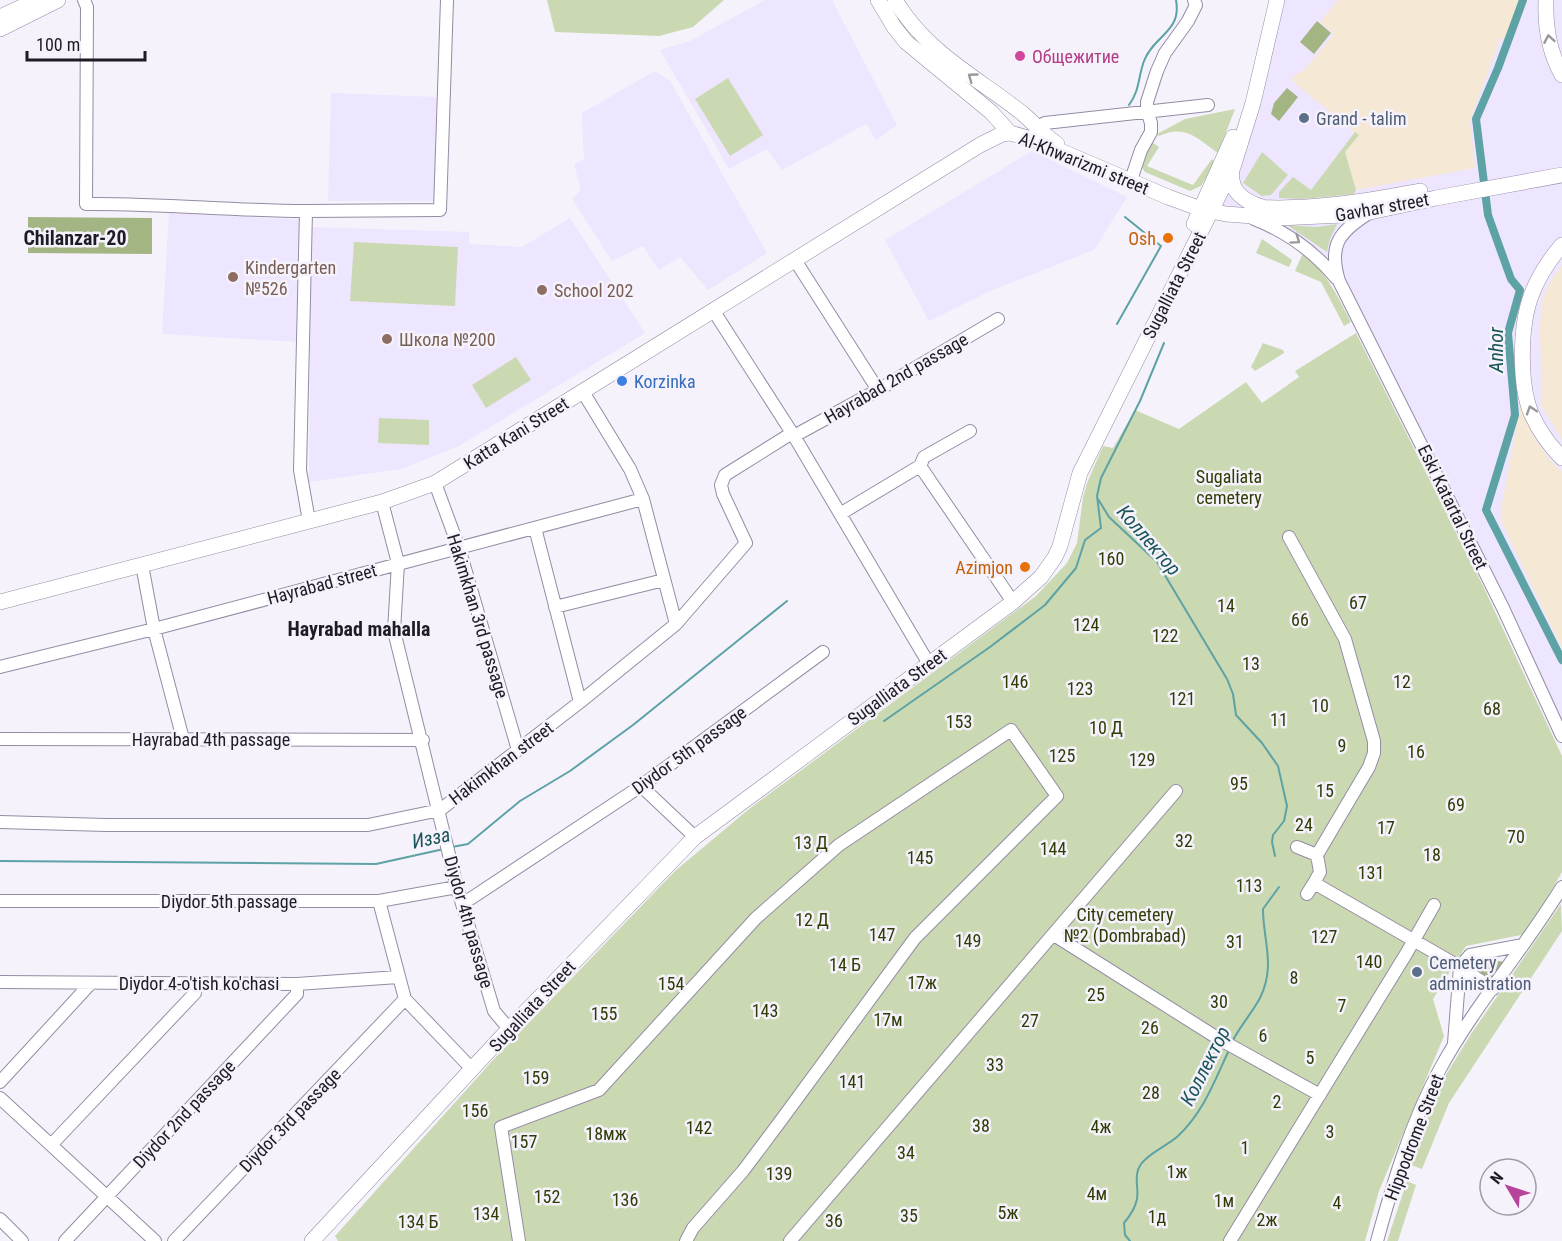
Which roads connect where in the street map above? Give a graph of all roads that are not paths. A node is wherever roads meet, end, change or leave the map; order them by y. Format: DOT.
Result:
graph roads {
  1 [pos="37,0"];
  2 [pos="58,0"];
  3 [pos="84,0"];
  4 [pos="447,0"];
  5 [pos="878,0"];
  6 [pos="895,0"];
  7 [pos="1194,0"];
  8 [pos="1268,0"];
  9 [pos="1277,0"];
  10 [pos="1546,0"];
  11 [pos="0,17"];
  12 [pos="0,29"];
  13 [pos="1562,75"];
  14 [pos="1208,105"];
  15 [pos="1147,111"];
  16 [pos="1014,123"];
  17 [pos="985,141"];
  18 [pos="1233,167"];
  19 [pos="1562,167"];
  20 [pos="1133,174"];
  21 [pos="1562,176"];
  22 [pos="1497,182"];
  23 [pos="1474,187"];
  24 [pos="1168,197"];
  25 [pos="1208,206"];
  26 [pos="1262,207"];
  27 [pos="306,211"];
  28 [pos="1370,212"];
  29 [pos="1244,215"];
  30 [pos="1189,236"];
  31 [pos="1562,245"];
  32 [pos="795,260"];
  33 [pos="1339,281"];
  34 [pos="713,310"];
  35 [pos="998,319"];
  36 [pos="878,390"];
  37 [pos="583,392"];
  38 [pos="970,431"];
  39 [pos="793,435"];
  40 [pos="1562,458"];
  41 [pos="920,466"];
  42 [pos="435,483"];
  43 [pos="643,499"];
  44 [pos="382,502"];
  45 [pos="840,514"];
  46 [pos="309,521"];
  47 [pos="535,528"];
  48 [pos="1289,537"];
  49 [pos="459,548"];
  50 [pos="398,563"];
  51 [pos="142,565"];
  52 [pos="664,580"];
  53 [pos="1011,599"];
  54 [pos="0,602"];
  55 [pos="555,607"];
  56 [pos="676,624"];
  57 [pos="153,628"];
  58 [pos="823,652"];
  59 [pos="927,660"];
  60 [pos="0,666"];
  61 [pos="580,702"];
  62 [pos="1562,736"];
  63 [pos="0,739"];
  64 [pos="183,739"];
  65 [pos="423,740"];
  66 [pos="518,750"];
  67 [pos="641,786"];
  68 [pos="1176,791"];
  69 [pos="440,810"];
  70 [pos="0,822"];
  71 [pos="692,834"];
  72 [pos="1297,847"];
  73 [pos="1317,855"];
  74 [pos="457,887"];
  75 [pos="1561,889"];
  76 [pos="379,900"];
  77 [pos="0,901"];
  78 [pos="464,903"];
  79 [pos="1434,905"];
  80 [pos="1054,935"];
  81 [pos="1414,940"];
  82 [pos="1523,945"];
  83 [pos="1460,967"];
  84 [pos="398,977"];
  85 [pos="0,982"];
  86 [pos="91,983"];
  87 [pos="196,983"];
  88 [pos="297,984"];
  89 [pos="1493,988"];
  90 [pos="405,999"];
  91 [pos="507,1027"];
  92 [pos="1454,1046"];
  93 [pos="470,1067"];
  94 [pos="0,1082"];
  95 [pos="1320,1095"];
  96 [pos="0,1098"];
  97 [pos="52,1144"];
  98 [pos="106,1196"];
  99 [pos="0,1219"];
  100 [pos="22,1241"];
  101 [pos="65,1241"];
  102 [pos="155,1241"];
  103 [pos="174,1241"];
  104 [pos="302,1241"];
  105 [pos="312,1241"];
  106 [pos="519,1241"];
  107 [pos="686,1241"];
  108 [pos="790,1241"];
  109 [pos="1230,1241"];
  110 [pos="1377,1241"];
  1 -- 11 [label="main road"];
  2 -- 12 [label="main road"];
  3 -- 27 [label="street"];
  4 -- 27 [label="street"];
  5 -- 16 [label="main road, Al-Khwarizmi street"];
  16 -- 6 [label="main road, Al-Khwarizmi street, one-way"];
  7 -- 15 [label="street"];
  8 -- 25 [label="main road, Sugalliata Street"];
  9 -- 18 [label="main road, Sugalliata Street"];
  13 -- 10 [label="main road, one-way"];
  14 -- 15 [label="street"];
  15 -- 16 [label="street"];
  15 -- 20 [label="street"];
  16 -- 17 [label="main road, Katta Kani Street"];
  16 -- 17 [label="main road"];
  16 -- 20 [label="main road, Al-Khwarizmi street"];
  16 -- 24 [label="main road, Al-Khwarizmi street"];
  17 -- 32 [label="main road, Katta Kani Street"];
  18 -- 25 [label="main road, Sugalliata Street"];
  18 -- 26 [label="main road"];
  19 -- 22 [label="main road, Gavhar street"];
  20 -- 25 [label="main road, Al-Khwarizmi street"];
  21 -- 22 [label="main road, Gavhar street"];
  22 -- 23 [label="main road, Gavhar street"];
  23 -- 26 [label="main road, Gavhar street"];
  23 -- 28 [label="main road, Gavhar street"];
  24 -- 25 [label="main road, Al-Khwarizmi street"];
  24 -- 30 [label="main road"];
  25 -- 26 [label="main road, Gavhar street"];
  25 -- 29 [label="main road, Gavhar street"];
  25 -- 30 [label="main road, Sugalliata Street"];
  25 -- 53 [label="main road, Sugalliata Street"];
  27 -- 46 [label="street"];
  28 -- 29 [label="main road, Gavhar street"];
  28 -- 33 [label="street, Eski Katartal Street"];
  29 -- 33 [label="street, Eski Katartal Street, one-way"];
  30 -- 53 [label="main road, Sugalliata Street"];
  40 -- 31 [label="main road, one-way"];
  32 -- 34 [label="main road, Katta Kani Street"];
  32 -- 36 [label="street"];
  33 -- 62 [label="street, Eski Katartal Street"];
  34 -- 37 [label="main road, Katta Kani Street"];
  34 -- 39 [label="street"];
  35 -- 36 [label="street, Hayrаbаd 2nd passage"];
  36 -- 39 [label="street, Hayrаbаd 2nd passage"];
  37 -- 42 [label="main road, Katta Kani Street"];
  37 -- 43 [label="street"];
  38 -- 41 [label="street"];
  39 -- 45 [label="street"];
  39 -- 56 [label="street, Hakimkhаn street"];
  41 -- 45 [label="street"];
  41 -- 53 [label="street"];
  42 -- 44 [label="main road, Katta Kani Street"];
  42 -- 49 [label="street, Hakimkhаn 3rd passage"];
  43 -- 47 [label="street, Hayrabad street"];
  43 -- 52 [label="street"];
  44 -- 46 [label="main road, Katta Kani Street"];
  44 -- 50 [label="street, Diydor 4th passage"];
  45 -- 59 [label="street"];
  46 -- 51 [label="main road, Katta Kani Street"];
  47 -- 49 [label="street, Hayrabad street"];
  47 -- 55 [label="street"];
  48 -- 73 [label="street"];
  49 -- 50 [label="street, Hayrabad street"];
  49 -- 66 [label="street, Hakimkhаn 3rd passage"];
  50 -- 57 [label="street, Hayrabad street"];
  50 -- 65 [label="street, Diydor 4th passage"];
  51 -- 54 [label="main road, Katta Kani Street"];
  51 -- 57 [label="street"];
  52 -- 55 [label="street"];
  52 -- 56 [label="street"];
  53 -- 59 [label="main road, Sugalliata Street"];
  55 -- 61 [label="street"];
  56 -- 61 [label="street, Hakimkhаn street"];
  57 -- 60 [label="street, Hayrabad street"];
  57 -- 64 [label="street"];
  58 -- 67 [label="street, Diydor 5th passage"];
  59 -- 71 [label="main road, Sugalliata Street"];
  61 -- 66 [label="street, Hakimkhаn street"];
  63 -- 64 [label="street, Hayrabad 4th passage"];
  64 -- 65 [label="street, Hayrabad 4th passage"];
  65 -- 69 [label="street, Diydor 4th passage"];
  66 -- 69 [label="street, Hakimkhаn street"];
  67 -- 71 [label="street"];
  67 -- 78 [label="street, Diydor 5th passage"];
  68 -- 80 [label="street"];
  69 -- 70 [label="street, Hakimkhаn street"];
  69 -- 74 [label="street, Diydor 4th passage"];
  71 -- 91 [label="main road, Sugalliata Street"];
  72 -- 73 [label="street"];
  73 -- 81 [label="street"];
  74 -- 76 [label="street, Diydor 5th passage"];
  74 -- 78 [label="street, Diydor 4th passage"];
  75 -- 82 [label="street, Hippodrome Street"];
  76 -- 77 [label="street, Diydor 5th passage"];
  76 -- 84 [label="street"];
  78 -- 91 [label="street, Diydor 4th passage"];
  79 -- 81 [label="street"];
  80 -- 95 [label="street"];
  80 -- 108 [label="street"];
  81 -- 83 [label="street"];
  81 -- 95 [label="street"];
  82 -- 83 [label="street"];
  82 -- 89 [label="street, Hippodrome Street"];
  83 -- 89 [label="street"];
  83 -- 92 [label="street"];
  84 -- 88 [label="street, Diydor 4-o'tish ko'chasi"];
  84 -- 90 [label="street"];
  85 -- 86 [label="street, Diydor 4-o'tish ko'chasi"];
  86 -- 87 [label="street, Diydor 4-o'tish ko'chasi"];
  86 -- 94 [label="street"];
  87 -- 88 [label="street, Diydor 4-o'tish ko'chasi"];
  87 -- 97 [label="street"];
  88 -- 98 [label="street, Diydor 2nd passage"];
  89 -- 92 [label="street, Hippodrome Street"];
  90 -- 93 [label="street"];
  90 -- 103 [label="street, Diydor 3rd passage"];
  91 -- 93 [label="main road, Sugalliata Street"];
  92 -- 110 [label="street, Hippodrome Street"];
  93 -- 104 [label="main road, Sugalliata Street"];
  93 -- 105 [label="main road, Sugalliata Street"];
  95 -- 109 [label="street"];
  96 -- 97 [label="street"];
  97 -- 98 [label="street"];
  98 -- 101 [label="street, Diydor 2nd passage"];
  98 -- 102 [label="street"];
  99 -- 100 [label="street"];
  106 -- 107 [label="street"];
}
